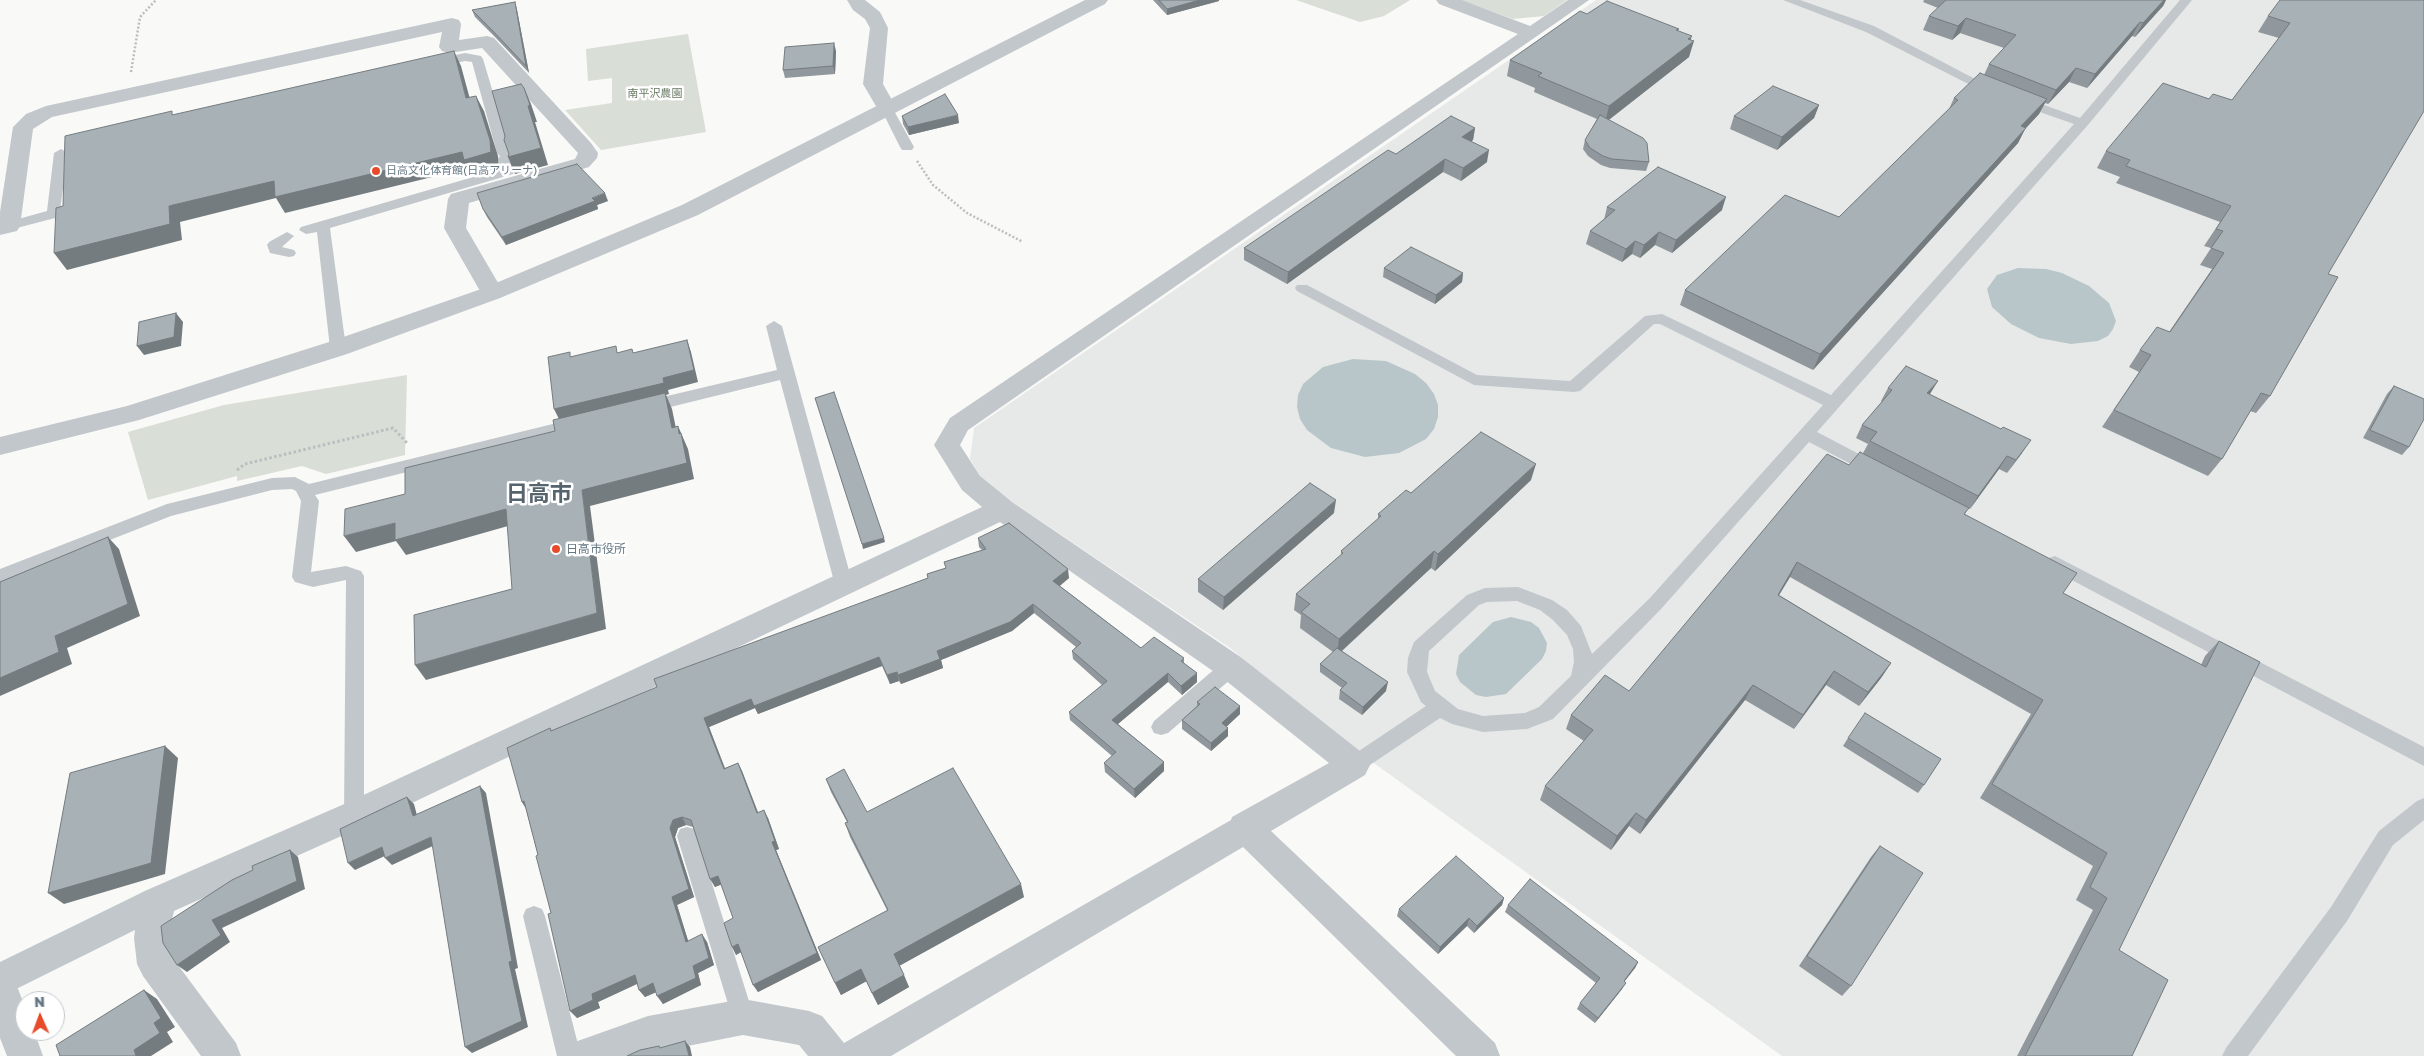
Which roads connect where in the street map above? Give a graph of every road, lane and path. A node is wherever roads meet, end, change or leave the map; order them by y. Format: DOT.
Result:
graph roads {
  1 [pos="156,0"];
  2 [pos="856,0"];
  3 [pos="1099,0"];
  4 [pos="1445,0"];
  5 [pos="1580,0"];
  6 [pos="1789,0"];
  7 [pos="2182,1"];
  8 [pos="1532,33"];
  9 [pos="419,67"];
  10 [pos="128,94"];
  11 [pos="886,109"];
  12 [pos="2082,123"];
  13 [pos="907,147"];
  14 [pos="61,153"];
  15 [pos="323,226"];
  16 [pos="4,227"];
  17 [pos="306,230"];
  18 [pos="287,236"];
  19 [pos="1023,242"];
  20 [pos="324,244"];
  21 [pos="308,248"];
  22 [pos="289,253"];
  23 [pos="1302,288"];
  24 [pos="492,293"];
  25 [pos="774,326"];
  26 [pos="338,348"];
  27 [pos="786,373"];
  28 [pos="1833,403"];
  29 [pos="633,411"];
  30 [pos="595,420"];
  31 [pos="1806,433"];
  32 [pos="0,446"];
  33 [pos="413,450"];
  34 [pos="1886,475"];
  35 [pos="230,476"];
  36 [pos="306,491"];
  37 [pos="1002,508"];
  38 [pos="2036,554"];
  39 [pos="0,576"];
  40 [pos="844,585"];
  41 [pos="1231,667"];
  42 [pos="1580,677"];
  43 [pos="1440,707"];
  44 [pos="1161,727"];
  45 [pos="2424,757"];
  46 [pos="1354,765"];
  47 [pos="2424,807"];
  48 [pos="354,815"];
  49 [pos="1244,827"];
  50 [pos="687,836"];
  51 [pos="159,901"];
  52 [pos="534,916"];
  53 [pos="0,980"];
  54 [pos="0,988"];
  55 [pos="744,1017"];
  56 [pos="25,1056"];
  57 [pos="223,1056"];
  58 [pos="569,1056"];
  59 [pos="585,1056"];
  60 [pos="831,1056"];
  61 [pos="856,1056"];
  62 [pos="1482,1056"];
  63 [pos="2234,1056"];
  1 -- 10 [label="path"];
  2 -- 11 [label="street"];
  3 -- 11 [label="street"];
  4 -- 8 [label="street"];
  5 -- 8 [label="street"];
  6 -- 12 [label="lane"];
  7 -- 12 [label="lane"];
  8 -- 37 [label="street"];
  9 -- 15 [label="lane"];
  10 -- 16 [label="street"];
  10 -- 24 [label="street"];
  11 -- 13 [label="lane"];
  11 -- 24 [label="street"];
  12 -- 28 [label="lane"];
  13 -- 19 [label="path"];
  14 -- 16 [label="lane"];
  15 -- 17 [label="lane"];
  15 -- 20 [label="lane"];
  18 -- 22 [label="lane"];
  20 -- 21 [label="lane"];
  20 -- 26 [label="lane"];
  23 -- 28 [label="lane"];
  24 -- 26 [label="street"];
  25 -- 27 [label="lane"];
  26 -- 32 [label="street"];
  27 -- 29 [label="lane"];
  27 -- 40 [label="lane"];
  28 -- 31 [label="lane"];
  30 -- 36 [label="lane"];
  31 -- 34 [label="lane"];
  31 -- 42 [label="lane"];
  33 -- 35 [label="path"];
  36 -- 39 [label="lane"];
  36 -- 48 [label="lane"];
  37 -- 40 [label="street"];
  37 -- 41 [label="street"];
  38 -- 45 [label="lane"];
  40 -- 48 [label="street"];
  41 -- 44 [label="lane"];
  41 -- 46 [label="street"];
  42 -- 43 [label="lane"];
  42 -- 43 [label="lane"];
  43 -- 46 [label="lane"];
  46 -- 49 [label="street"];
  47 -- 63 [label="lane"];
  48 -- 51 [label="street"];
  49 -- 61 [label="street"];
  49 -- 62 [label="street"];
  50 -- 55 [label="lane"];
  51 -- 53 [label="street"];
  51 -- 57 [label="street"];
  52 -- 58 [label="lane"];
  54 -- 56 [label="street"];
  55 -- 59 [label="street"];
  55 -- 60 [label="street"];
}
